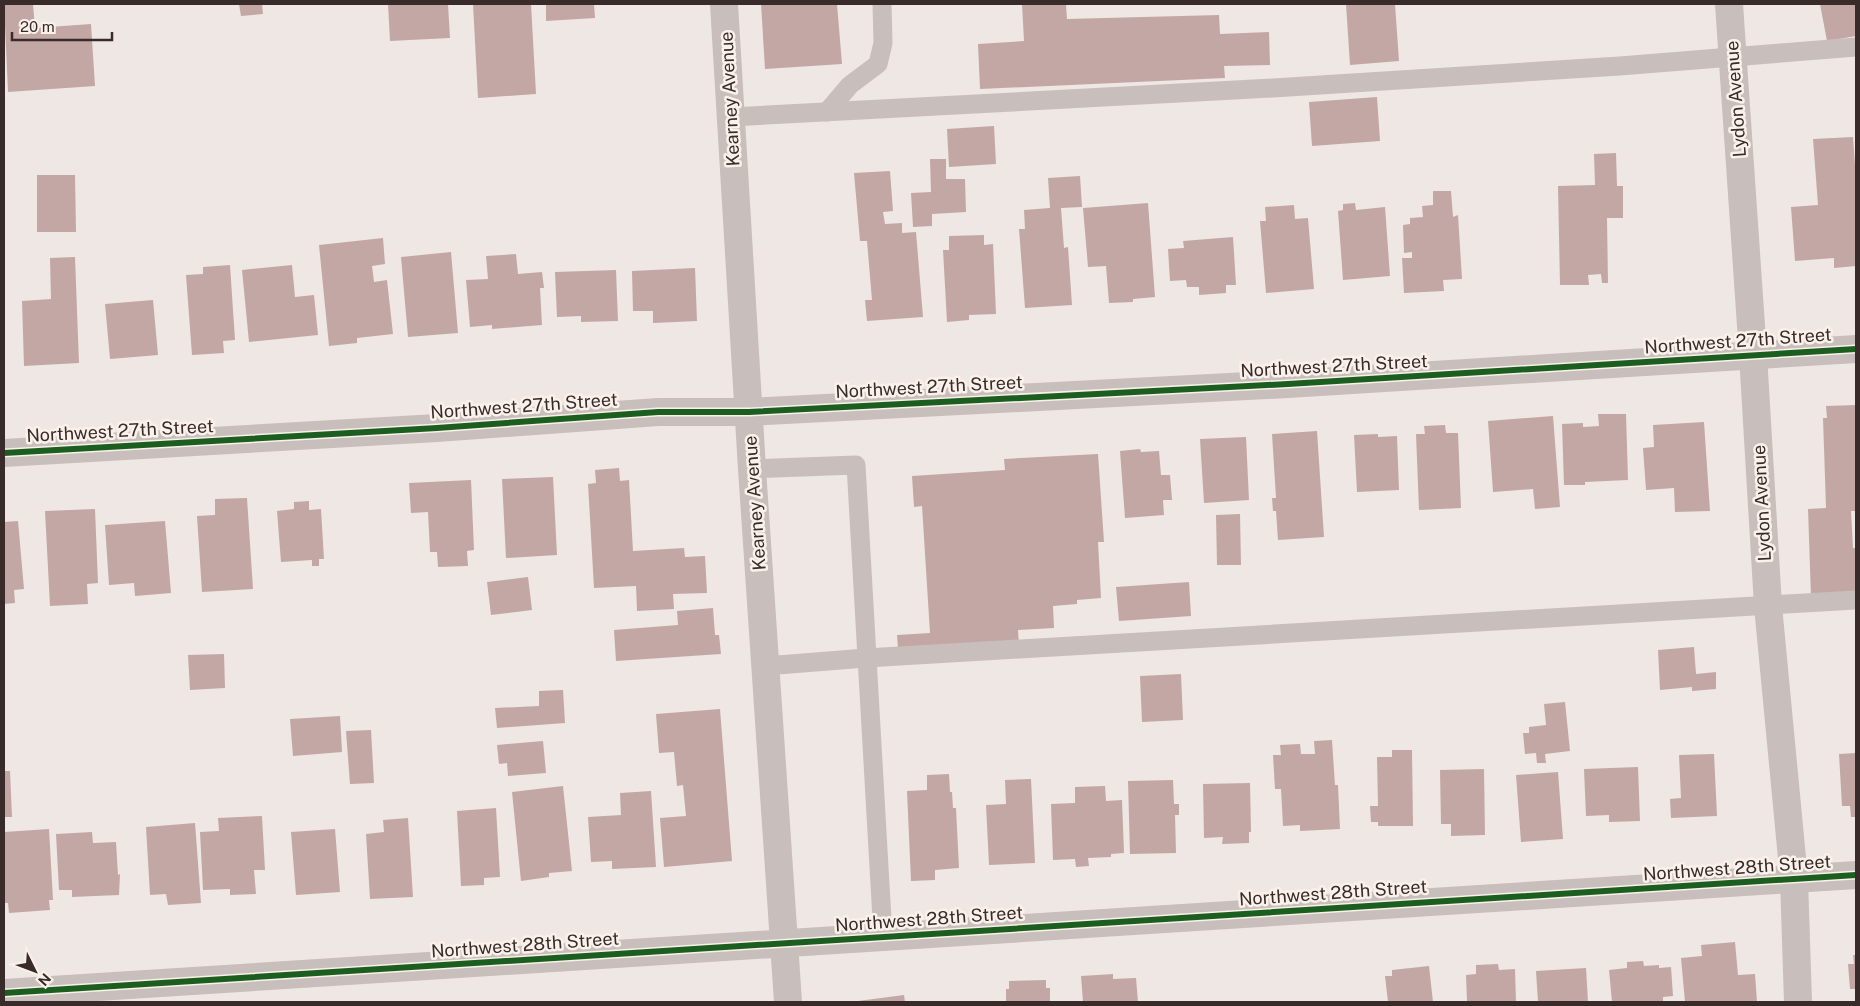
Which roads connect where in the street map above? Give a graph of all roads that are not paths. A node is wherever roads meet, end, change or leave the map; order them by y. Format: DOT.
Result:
graph roads {
  1 [pos="724,4"];
  2 [pos="882,4"];
  3 [pos="1729,4"];
  4 [pos="1856,47"];
  5 [pos="1733,57"];
  6 [pos="827,112"];
  7 [pos="731,117"];
  8 [pos="1856,349"];
  9 [pos="1753,356"];
  10 [pos="749,412"];
  11 [pos="4,453"];
  12 [pos="752,469"];
  13 [pos="1856,600"];
  14 [pos="1768,606"];
  15 [pos="866,658"];
  16 [pos="765,666"];
  17 [pos="1856,875"];
  18 [pos="1794,879"];
  19 [pos="883,937"];
  20 [pos="784,943"];
  21 [pos="4,993"];
  22 [pos="788,1002"];
  23 [pos="1798,1002"];
  1 -- 7 [label="street, Kearney Avenue"];
  2 -- 6 [label="lane"];
  3 -- 5 [label="street, Lydon Avenue"];
  4 -- 5 [label="lane"];
  5 -- 6 [label="lane"];
  5 -- 9 [label="street, Lydon Avenue"];
  6 -- 7 [label="lane"];
  7 -- 10 [label="street, Kearney Avenue"];
  8 -- 9 [label="street, Northwest 27th Street"];
  9 -- 10 [label="street, Northwest 27th Street"];
  9 -- 14 [label="street, Lydon Avenue"];
  10 -- 11 [label="street, Northwest 27th Street"];
  10 -- 12 [label="street, Kearney Avenue"];
  12 -- 15 [label="lane"];
  12 -- 16 [label="street, Kearney Avenue"];
  13 -- 14 [label="lane"];
  14 -- 15 [label="lane"];
  14 -- 18 [label="street, Lydon Avenue"];
  15 -- 16 [label="lane"];
  15 -- 19 [label="lane"];
  16 -- 20 [label="street, Kearney Avenue"];
  17 -- 18 [label="street, Northwest 28th Street"];
  18 -- 19 [label="street, Northwest 28th Street"];
  18 -- 23 [label="street, Lydon Avenue"];
  19 -- 20 [label="street, Northwest 28th Street"];
  20 -- 21 [label="street, Northwest 28th Street"];
  20 -- 22 [label="street, Kearney Avenue"];
}
